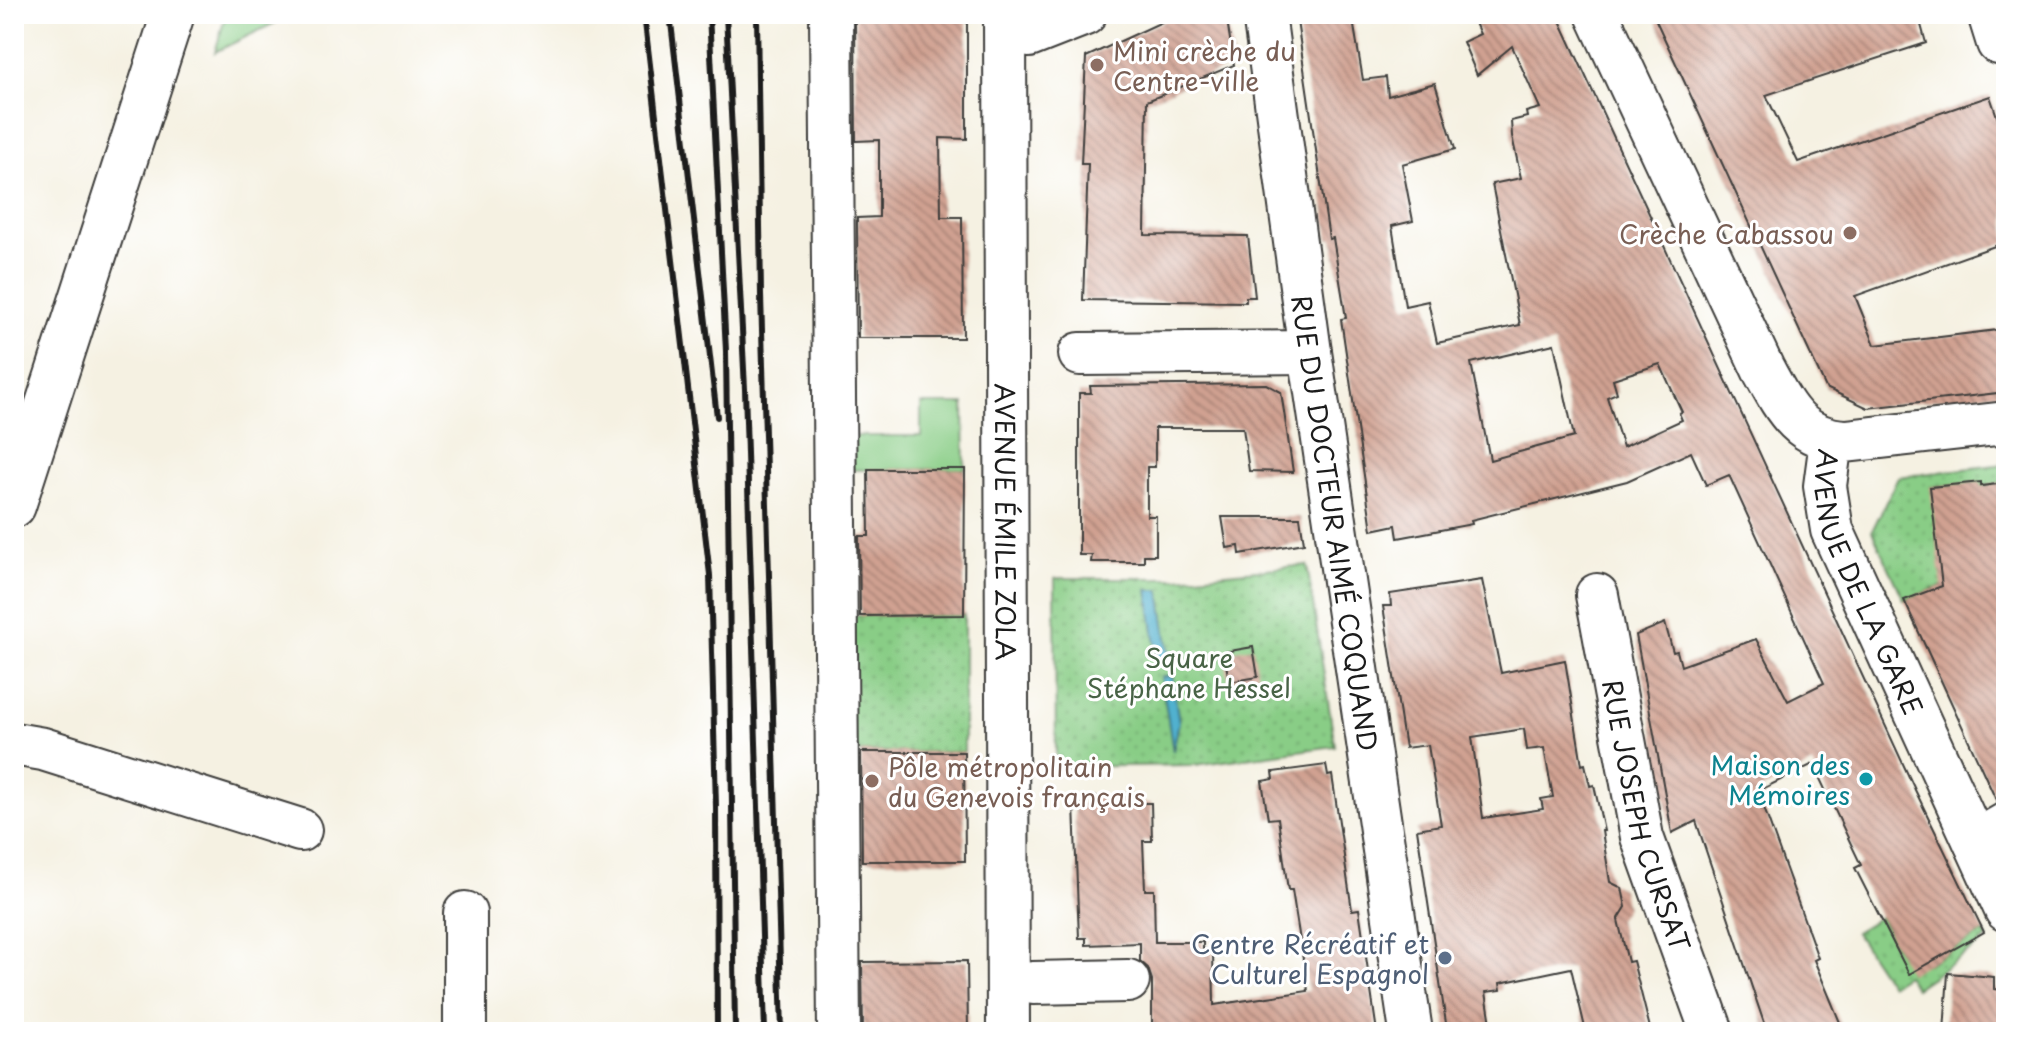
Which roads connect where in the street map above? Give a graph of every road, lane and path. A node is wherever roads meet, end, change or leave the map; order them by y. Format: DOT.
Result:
graph roads {
  1 [pos="173,14"];
  2 [pos="831,14"];
  3 [pos="1085,14"];
  4 [pos="1264,14"];
  5 [pos="1597,14"];
  6 [pos="1021,21"];
  7 [pos="1310,352"];
  8 [pos="1080,354"];
  9 [pos="2006,423"];
  10 [pos="1831,441"];
  11 [pos="14,506"];
  12 [pos="1597,595"];
  13 [pos="14,744"];
  14 [pos="300,830"];
  15 [pos="1990,833"];
  16 [pos="2006,910"];
  17 [pos="465,913"];
  18 [pos="1128,981"];
  19 [pos="1033,983"];
  20 [pos="465,1032"];
  21 [pos="839,1032"];
  22 [pos="1008,1032"];
  23 [pos="1033,1032"];
  24 [pos="1411,1032"];
  25 [pos="1712,1032"];
  1 -- 11 [label="street"];
  2 -- 21 [label="street"];
  3 -- 6 [label="street"];
  4 -- 7 [label="street, RUE DU DOCTEUR AIMÉ COQUAND"];
  5 -- 10 [label="street, AVENUE DE LA GARE"];
  6 -- 19 [label="street, AVENUE ÉMILE ZOLA"];
  6 -- 22 [label="street, AVENUE ÉMILE ZOLA"];
  7 -- 8 [label="street"];
  7 -- 24 [label="street, RUE DU DOCTEUR AIMÉ COQUAND"];
  9 -- 10 [label="street"];
  10 -- 15 [label="street, AVENUE DE LA GARE"];
  12 -- 25 [label="street, RUE JOSEPH CURSAT"];
  13 -- 14 [label="street"];
  15 -- 16 [label="street, AVENUE DE LA GARE"];
  17 -- 20 [label="street"];
  18 -- 19 [label="street"];
  19 -- 23 [label="street, AVENUE ÉMILE ZOLA"];
}
